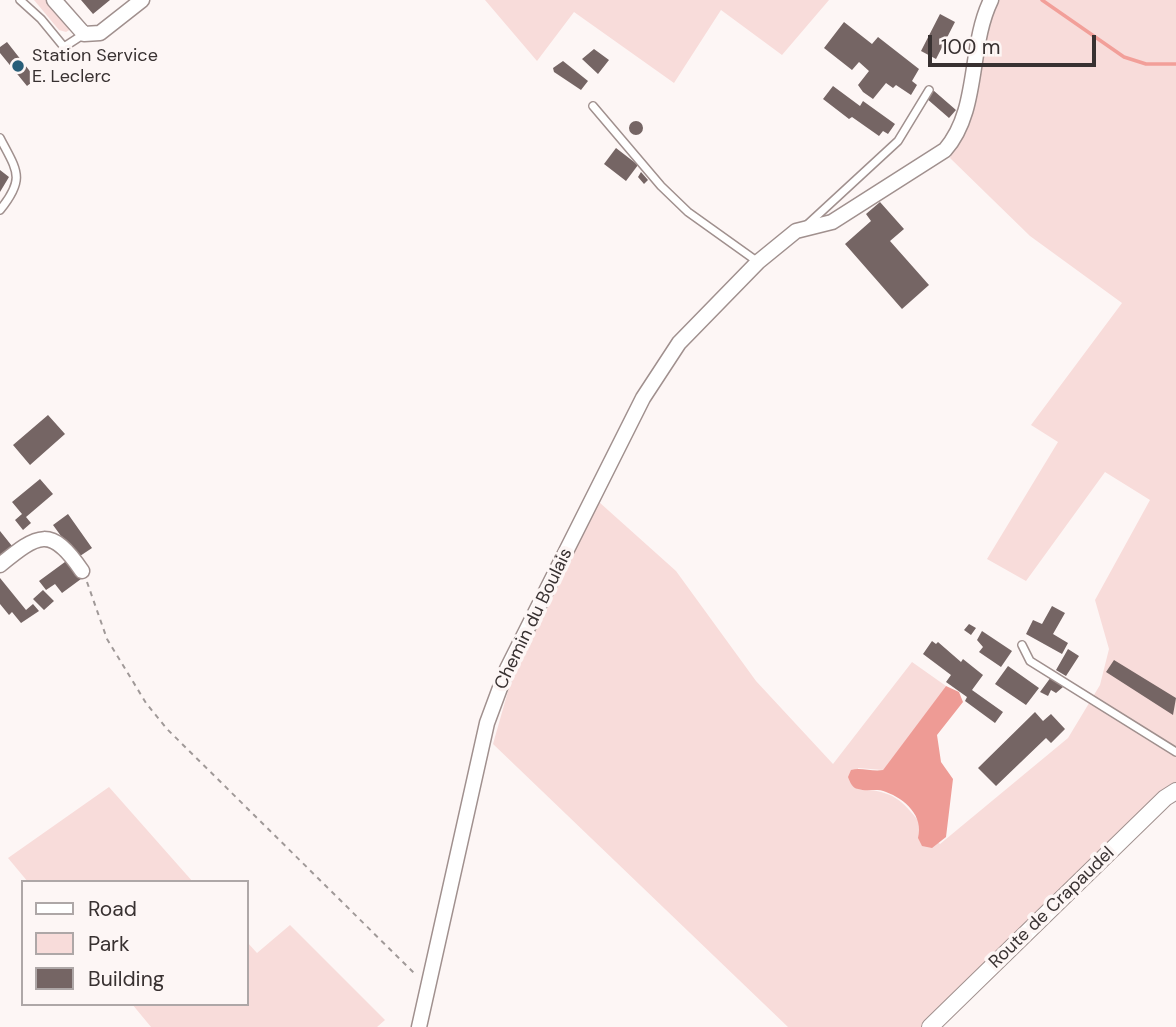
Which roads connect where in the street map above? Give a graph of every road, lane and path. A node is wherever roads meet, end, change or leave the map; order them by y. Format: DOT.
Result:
graph roads {
  1 [pos="20,0"];
  2 [pos="54,0"];
  3 [pos="142,0"];
  4 [pos="991,0"];
  5 [pos="84,34"];
  6 [pos="929,90"];
  7 [pos="593,106"];
  8 [pos="0,138"];
  9 [pos="0,210"];
  10 [pos="796,231"];
  11 [pos="758,261"];
  12 [pos="0,565"];
  13 [pos="82,571"];
  14 [pos="1022,645"];
  15 [pos="1176,752"];
  16 [pos="1176,791"];
  17 [pos="429,988"];
  18 [pos="419,1027"];
  19 [pos="930,1027"];
  1 -- 5 [label="lane"];
  2 -- 5 [label="street"];
  3 -- 5 [label="street"];
  4 -- 10 [label="street"];
  6 -- 10 [label="lane"];
  7 -- 11 [label="lane"];
  8 -- 9 [label="lane"];
  10 -- 11 [label="street, Chemin du Boulais"];
  11 -- 17 [label="street, Chemin du Boulais"];
  12 -- 13 [label="street"];
  13 -- 17 [label="path"];
  14 -- 15 [label="lane"];
  16 -- 19 [label="street, Route de Crapaudel"];
  17 -- 18 [label="street, Chemin du Boulais"];
}
